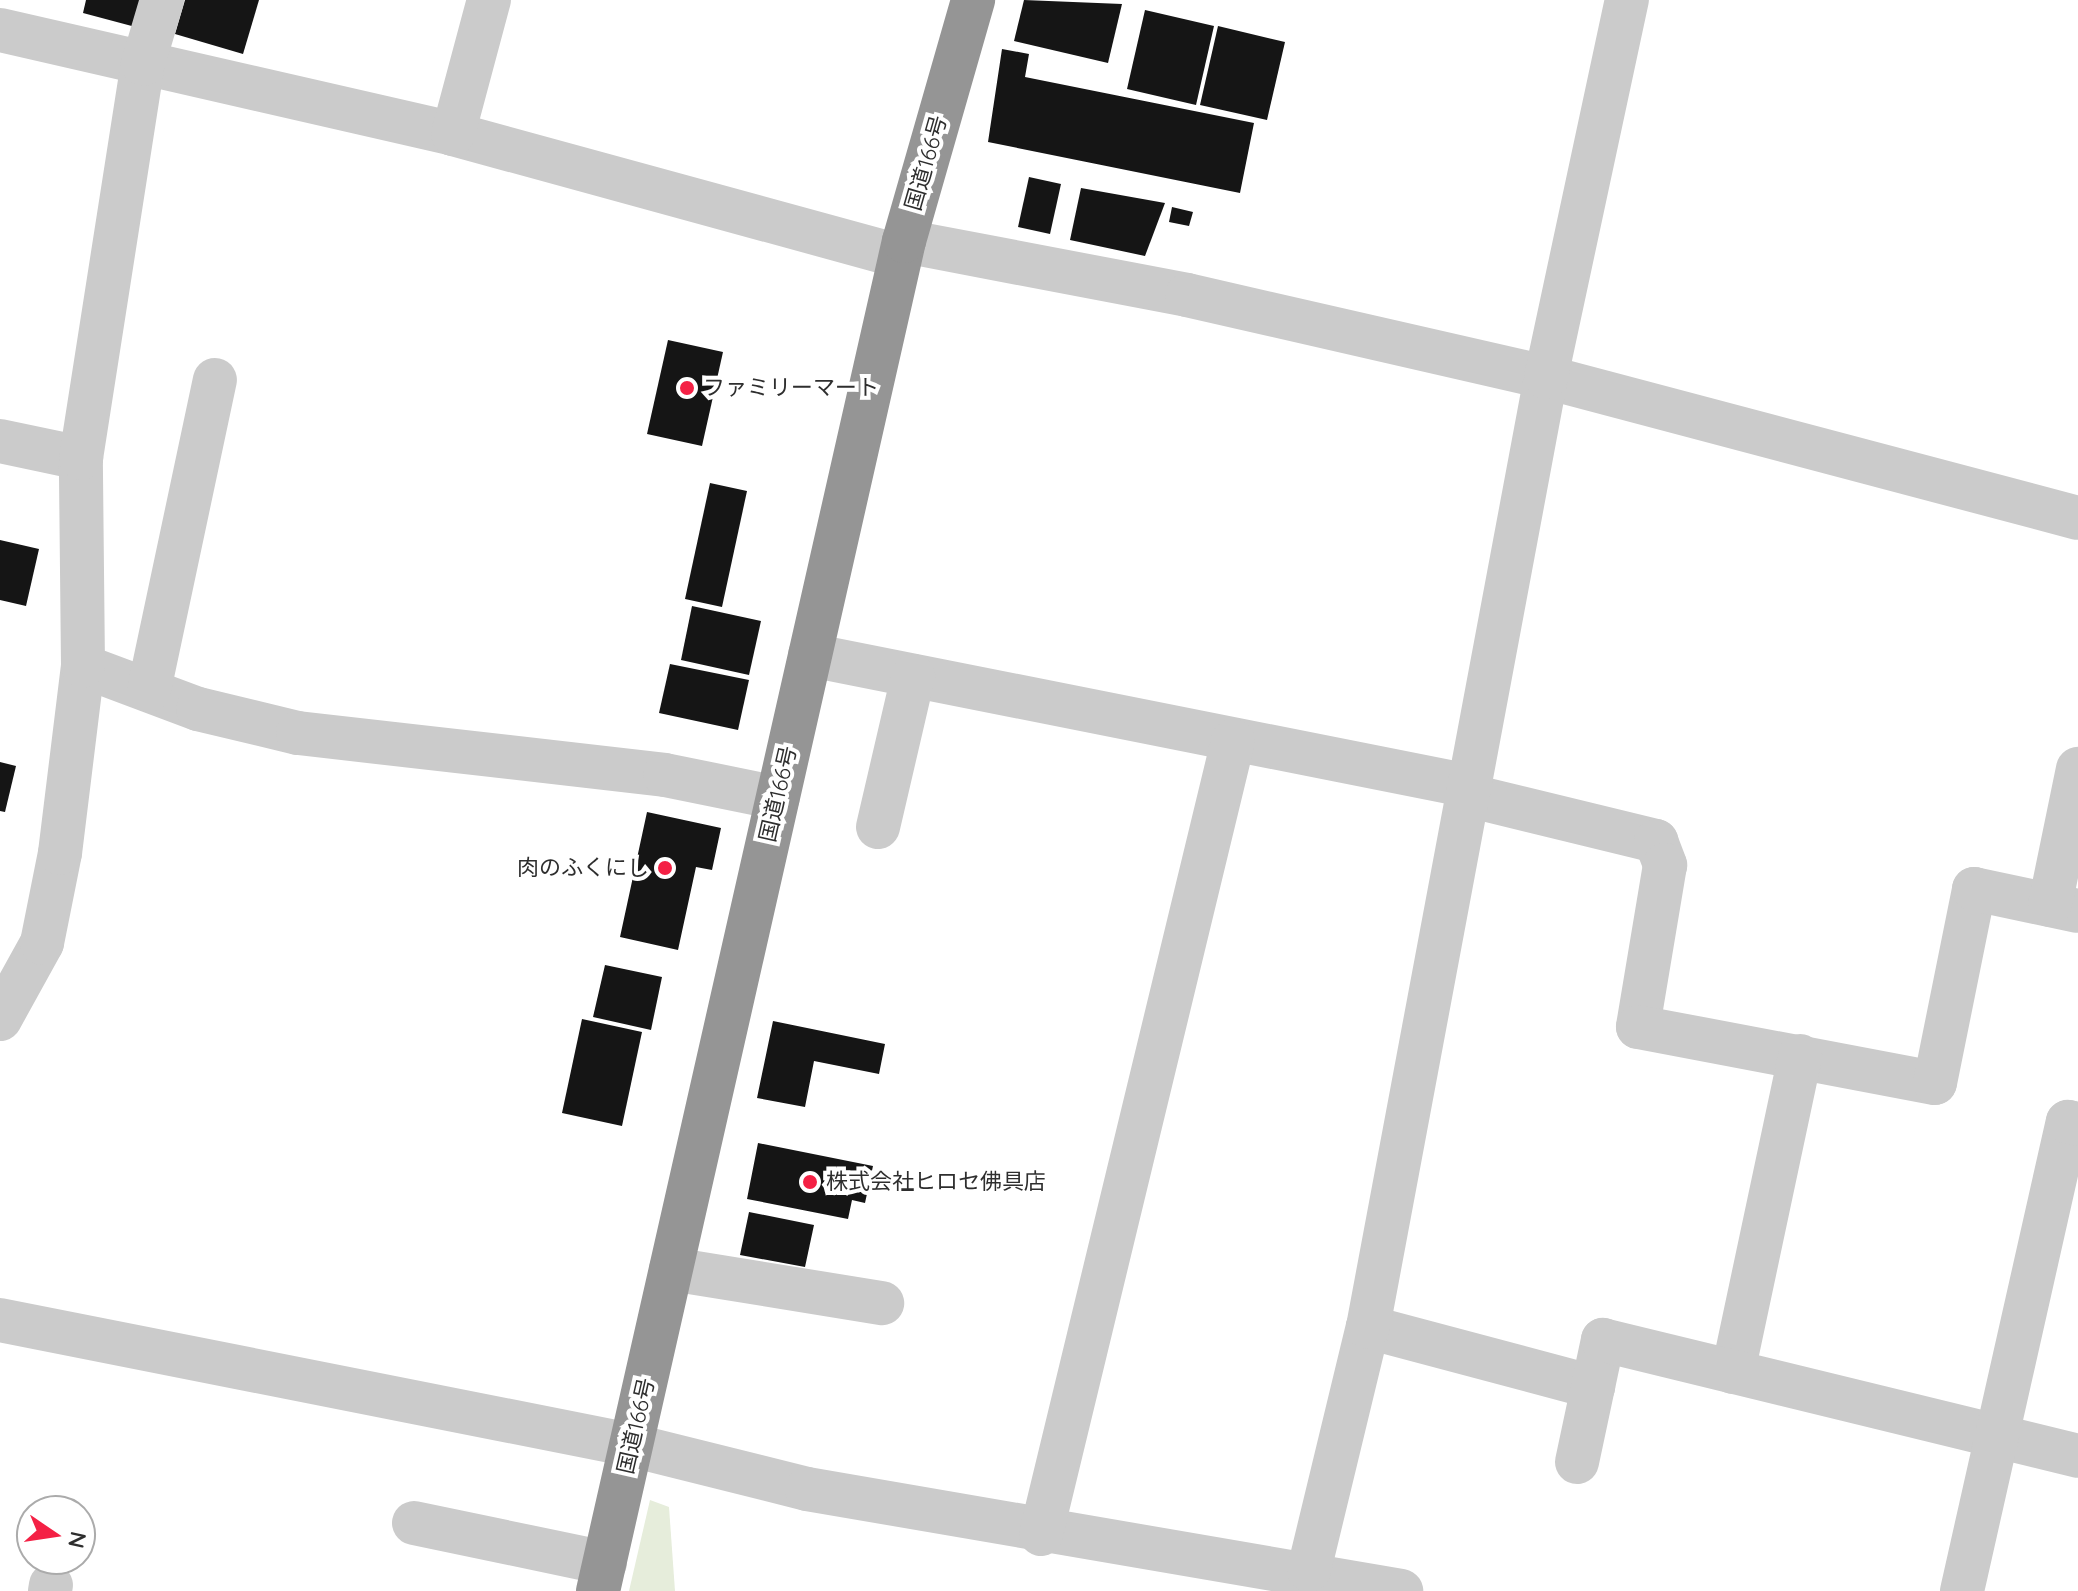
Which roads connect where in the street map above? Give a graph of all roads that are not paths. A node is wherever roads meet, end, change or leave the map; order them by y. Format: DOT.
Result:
graph roads {
  1 [pos="162,0"];
  2 [pos="489,0"];
  3 [pos="973,0"];
  4 [pos="1627,0"];
  5 [pos="0,30"];
  6 [pos="143,64"];
  7 [pos="453,134"];
  8 [pos="902,249"];
  9 [pos="1546,377"];
  10 [pos="215,380"];
  11 [pos="0,441"];
  12 [pos="81,458"];
  13 [pos="2078,518"];
  14 [pos="810,655"];
  15 [pos="83,666"];
  16 [pos="913,676"];
  17 [pos="149,690"];
  18 [pos="1233,741"];
  19 [pos="2078,769"];
  20 [pos="1468,791"];
  21 [pos="778,798"];
  22 [pos="878,827"];
  23 [pos="2064,908"];
  24 [pos="0,1019"];
  25 [pos="1800,1056"];
  26 [pos="2078,1124"];
  27 [pos="671,1269"];
  28 [pos="882,1303"];
  29 [pos="0,1320"];
  30 [pos="1368,1327"];
  31 [pos="1733,1372"];
  32 [pos="1593,1387"];
  33 [pos="1998,1437"];
  34 [pos="631,1445"];
  35 [pos="2078,1456"];
  36 [pos="1577,1462"];
  37 [pos="414,1523"];
  38 [pos="1041,1534"];
  39 [pos="1309,1570"];
  40 [pos="601,1577"];
  41 [pos="1401,1591"];
  42 [pos="1962,1591"];
  1 -- 6 [label="street"];
  2 -- 7 [label="street"];
  3 -- 8 [label="highway, 国道166号"];
  4 -- 9 [label="street"];
  5 -- 6 [label="street"];
  6 -- 7 [label="street"];
  6 -- 12 [label="street"];
  7 -- 8 [label="street"];
  8 -- 9 [label="street"];
  8 -- 14 [label="highway, 国道166号"];
  9 -- 13 [label="street"];
  9 -- 20 [label="street"];
  10 -- 17 [label="street"];
  11 -- 12 [label="street"];
  12 -- 15 [label="street"];
  14 -- 16 [label="street"];
  14 -- 21 [label="highway, 国道166号"];
  15 -- 17 [label="street"];
  15 -- 24 [label="street"];
  16 -- 18 [label="street"];
  16 -- 22 [label="street"];
  17 -- 21 [label="street"];
  18 -- 20 [label="street"];
  18 -- 38 [label="street"];
  19 -- 23 [label="street"];
  20 -- 25 [label="street"];
  20 -- 30 [label="street"];
  21 -- 27 [label="highway, 国道166号"];
  23 -- 25 [label="street"];
  25 -- 31 [label="street"];
  26 -- 33 [label="street"];
  27 -- 28 [label="street"];
  27 -- 34 [label="highway, 国道166号"];
  29 -- 34 [label="street"];
  30 -- 32 [label="street"];
  30 -- 39 [label="street"];
  31 -- 32 [label="street"];
  31 -- 33 [label="street"];
  32 -- 36 [label="street"];
  33 -- 35 [label="street"];
  33 -- 42 [label="street"];
  34 -- 38 [label="street"];
  34 -- 40 [label="highway, 国道166号"];
  37 -- 40 [label="street"];
  38 -- 39 [label="street"];
  39 -- 41 [label="street"];
}
